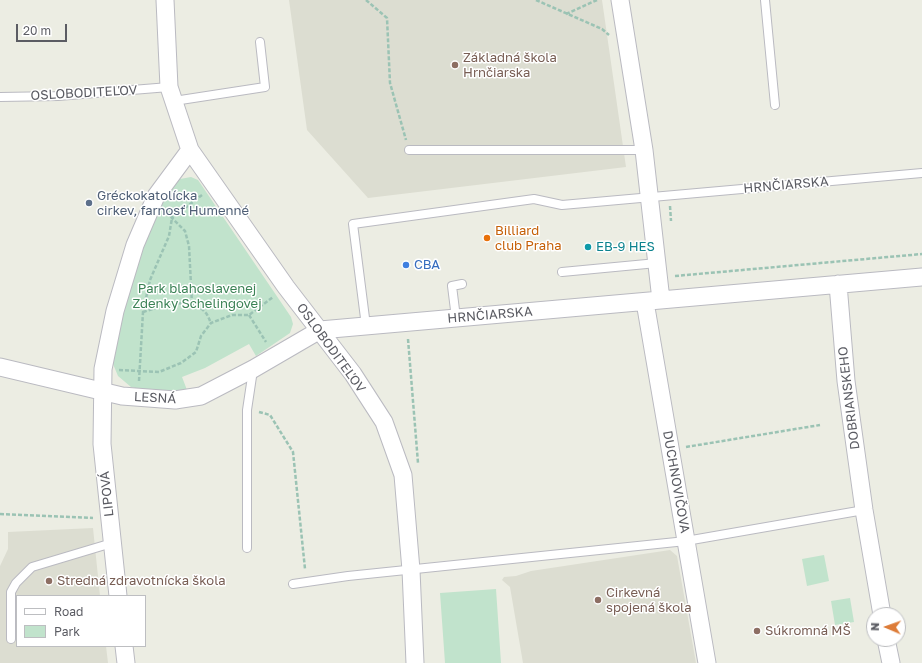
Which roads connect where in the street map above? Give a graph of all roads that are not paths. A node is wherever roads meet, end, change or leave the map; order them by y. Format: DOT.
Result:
graph roads {
  1 [pos="166,0"];
  2 [pos="620,0"];
  3 [pos="765,0"];
  4 [pos="260,42"];
  5 [pos="171,94"];
  6 [pos="0,97"];
  7 [pos="775,105"];
  8 [pos="190,150"];
  9 [pos="409,150"];
  10 [pos="644,150"];
  11 [pos="922,173"];
  12 [pos="649,197"];
  13 [pos="657,270"];
  14 [pos="562,272"];
  15 [pos="922,277"];
  16 [pos="462,284"];
  17 [pos="838,284"];
  18 [pos="653,301"];
  19 [pos="456,318"];
  20 [pos="366,326"];
  21 [pos="320,330"];
  22 [pos="0,367"];
  23 [pos="253,369"];
  24 [pos="103,391"];
  25 [pos="864,510"];
  26 [pos="686,541"];
  27 [pos="112,543"];
  28 [pos="246,548"];
  29 [pos="411,570"];
  30 [pos="293,584"];
  31 [pos="118,595"];
  32 [pos="881,607"];
  33 [pos="11,639"];
  34 [pos="124,647"];
  35 [pos="887,647"];
  36 [pos="126,663"];
  37 [pos="416,663"];
  38 [pos="707,663"];
  39 [pos="890,663"];
  1 -- 5 [label="street, OSLOBODITEĽOV"];
  2 -- 10 [label="street"];
  3 -- 7 [label="lane"];
  4 -- 5 [label="lane"];
  5 -- 6 [label="lane, OSLOBODITEĽOV"];
  5 -- 8 [label="street, OSLOBODITEĽOV"];
  8 -- 21 [label="street, OSLOBODITEĽOV"];
  8 -- 24 [label="street"];
  9 -- 10 [label="lane"];
  10 -- 12 [label="street"];
  11 -- 12 [label="lane, HRNČIARSKA"];
  12 -- 13 [label="street"];
  12 -- 20 [label="lane, HRNČIARSKA"];
  13 -- 14 [label="lane"];
  13 -- 18 [label="street"];
  15 -- 17 [label="street, HRNČIARSKA"];
  16 -- 19 [label="lane"];
  17 -- 18 [label="street, HRNČIARSKA"];
  17 -- 25 [label="street, DOBRIANSKEHO"];
  18 -- 19 [label="street, HRNČIARSKA"];
  18 -- 26 [label="street, DUCHNOVIČOVA"];
  19 -- 20 [label="street, HRNČIARSKA"];
  20 -- 21 [label="street, HRNČIARSKA"];
  21 -- 23 [label="street, LESNÁ"];
  21 -- 29 [label="street, OSLOBODITEĽOV"];
  22 -- 24 [label="street, LESNÁ"];
  23 -- 24 [label="street, LESNÁ"];
  23 -- 28 [label="lane"];
  24 -- 27 [label="street, LIPOVÁ"];
  25 -- 26 [label="lane"];
  25 -- 32 [label="street, DOBRIANSKEHO"];
  26 -- 29 [label="lane"];
  26 -- 38 [label="street, DUCHNOVIČOVA"];
  27 -- 31 [label="street, LIPOVÁ"];
  27 -- 33 [label="lane"];
  29 -- 30 [label="lane"];
  29 -- 37 [label="street, OSLOBODITEĽOV"];
  34 -- 36 [label="street"];
  35 -- 39 [label="street"];
}
